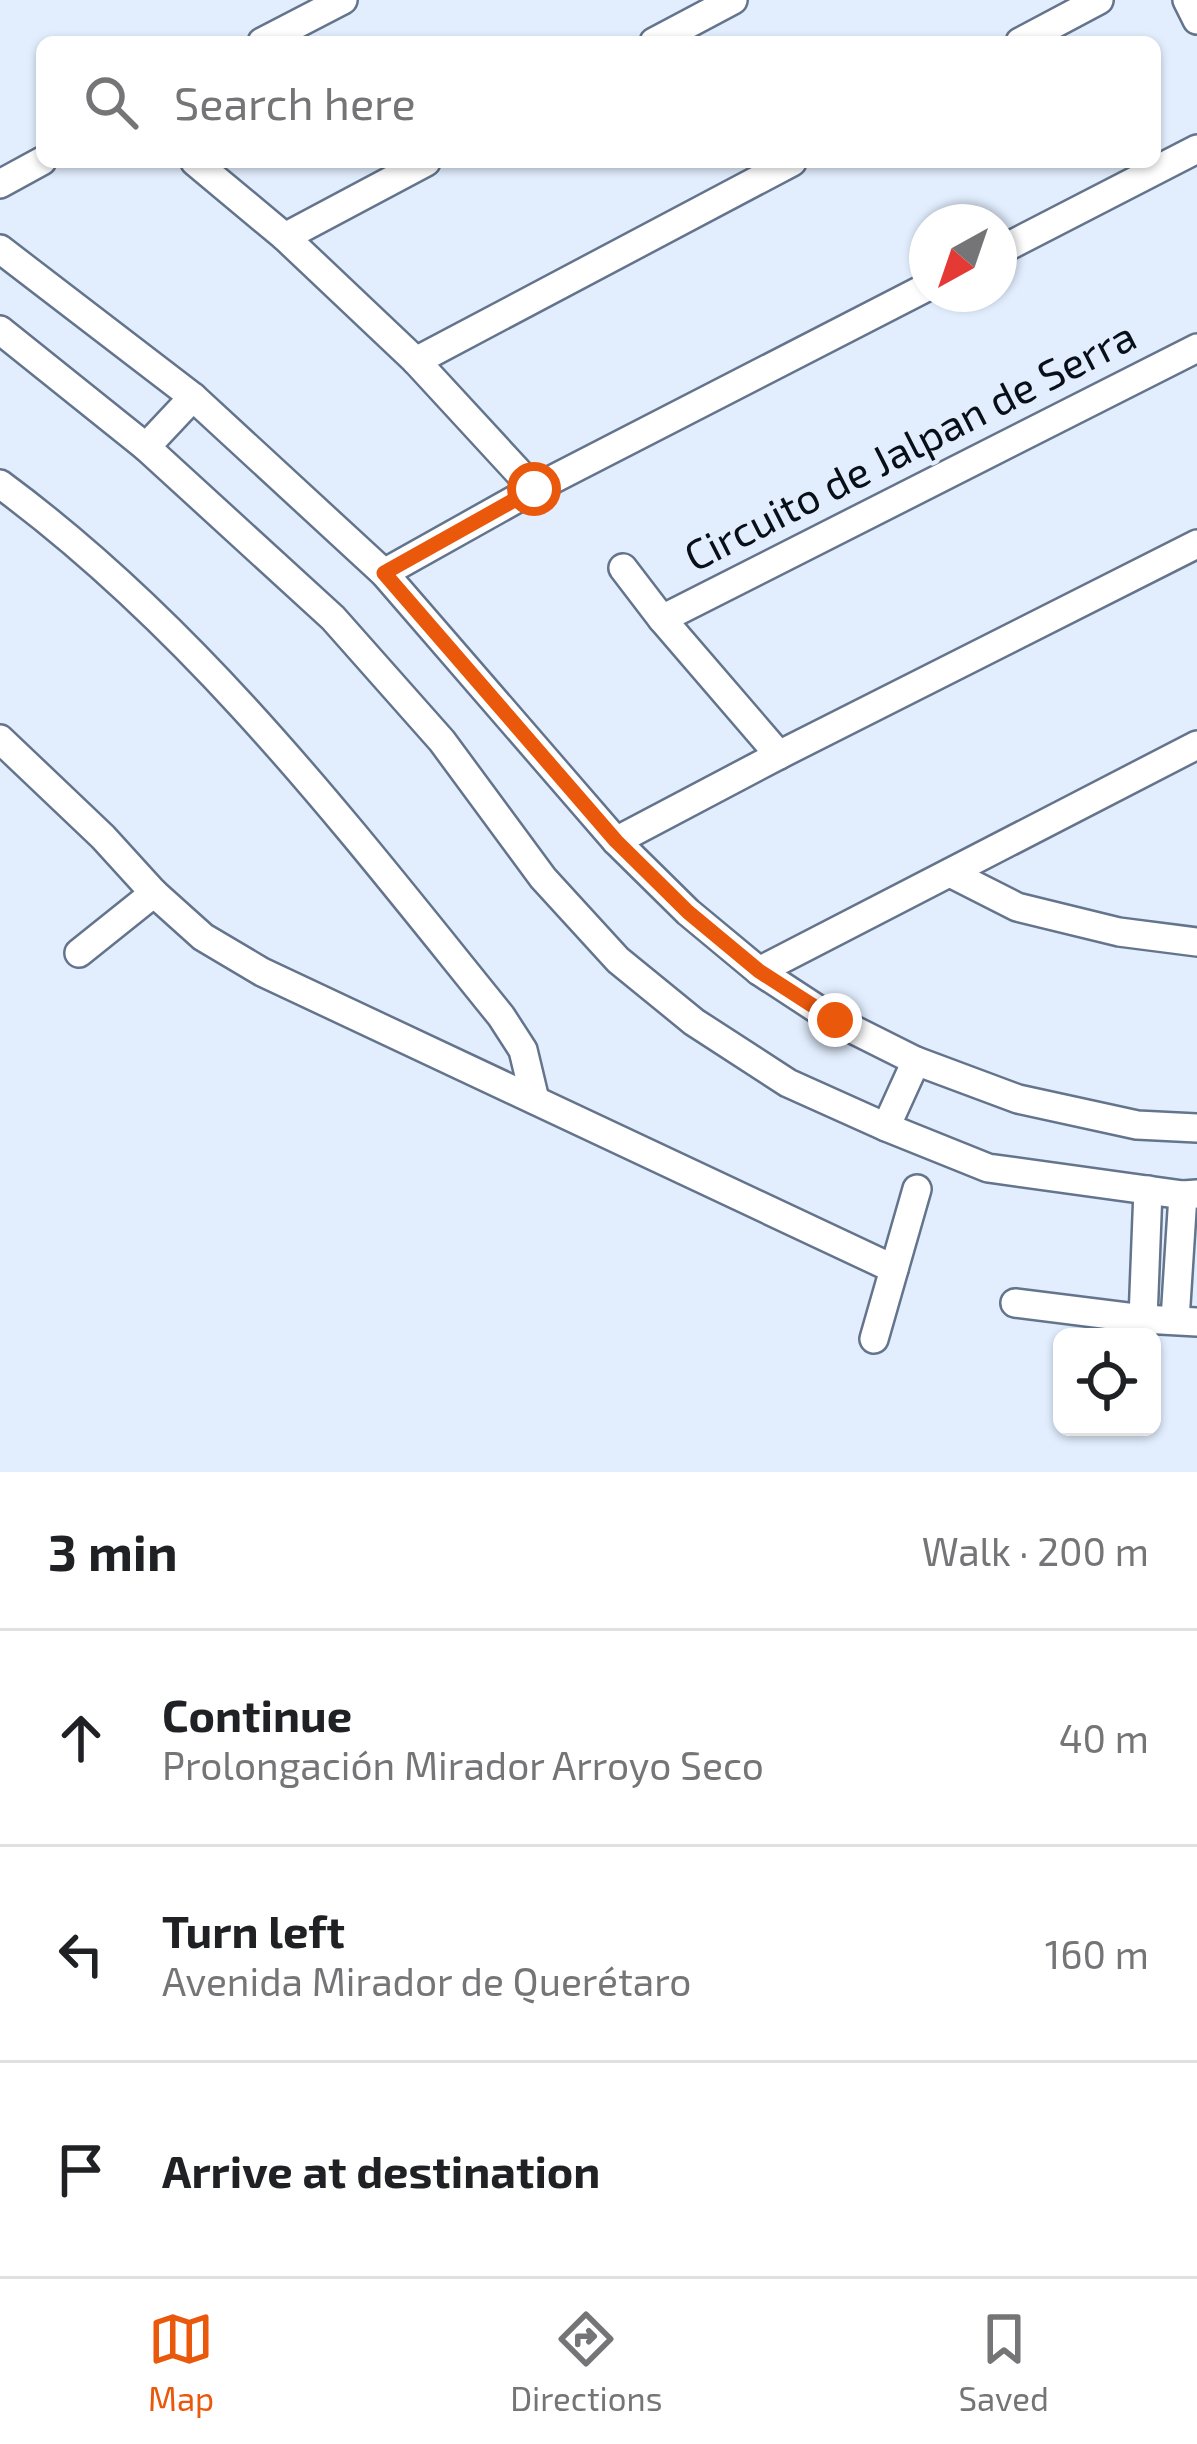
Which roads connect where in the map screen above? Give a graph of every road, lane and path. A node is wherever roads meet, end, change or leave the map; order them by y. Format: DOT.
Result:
graph roads {
  1 [pos="343,0"];
  2 [pos="733,0"];
  3 [pos="1099,0"];
  4 [pos="1187,0"];
  5 [pos="1197,20"];
  6 [pos="274,36"];
  7 [pos="665,36"];
  8 [pos="1030,36"];
  9 [pos="1197,149"];
  10 [pos="36,164"];
  11 [pos="1161,167"];
  12 [pos="202,168"];
  13 [pos="415,168"];
  14 [pos="781,168"];
  15 [pos="1160,168"];
  16 [pos="0,184"];
  17 [pos="284,237"];
  18 [pos="1017,241"];
  19 [pos="0,249"];
  20 [pos="909,296"];
  21 [pos="0,330"];
  22 [pos="1197,348"];
  23 [pos="416,361"];
  24 [pos="194,397"];
  25 [pos="146,447"];
  26 [pos="0,484"];
  27 [pos="534,489"];
  28 [pos="1197,544"];
  29 [pos="623,568"];
  30 [pos="384,573"];
  31 [pos="662,619"];
  32 [pos="0,739"];
  33 [pos="1197,745"];
  34 [pos="778,755"];
  35 [pos="616,841"];
  36 [pos="950,873"];
  37 [pos="154,893"];
  38 [pos="1194,939"];
  39 [pos="79,953"];
  40 [pos="759,971"];
  41 [pos="916,1061"];
  42 [pos="535,1100"];
  43 [pos="886,1127"];
  44 [pos="1197,1128"];
  45 [pos="917,1189"];
  46 [pos="1148,1190"];
  47 [pos="1190,1194"];
  48 [pos="894,1269"];
  49 [pos="1016,1303"];
  50 [pos="1143,1319"];
  51 [pos="1186,1321"];
  52 [pos="874,1339"];
  1 -- 6 [label="street"];
  2 -- 7 [label="street"];
  3 -- 8 [label="street"];
  4 -- 5 [label="street"];
  9 -- 11 [label="street"];
  10 -- 16 [label="street"];
  12 -- 17 [label="street"];
  13 -- 17 [label="street"];
  14 -- 23 [label="street"];
  15 -- 18 [label="street"];
  17 -- 23 [label="street"];
  19 -- 24 [label="street"];
  20 -- 27 [label="street"];
  21 -- 25 [label="street"];
  22 -- 31 [label="street, Circuito de Jalpan de Serra"];
  23 -- 27 [label="street"];
  24 -- 25 [label="street"];
  24 -- 30 [label="street"];
  25 -- 43 [label="street"];
  26 -- 42 [label="street"];
  27 -- 30 [label="street"];
  28 -- 34 [label="street"];
  29 -- 31 [label="street, Circuito de Jalpan de Serra"];
  30 -- 35 [label="street"];
  31 -- 34 [label="street, Circuito de Jalpan de Serra"];
  32 -- 37 [label="street"];
  33 -- 36 [label="street"];
  34 -- 35 [label="street"];
  35 -- 40 [label="street"];
  36 -- 38 [label="street"];
  36 -- 40 [label="street"];
  37 -- 39 [label="street"];
  37 -- 42 [label="street"];
  40 -- 41 [label="street"];
  41 -- 43 [label="street"];
  41 -- 44 [label="street"];
  42 -- 48 [label="street"];
  43 -- 46 [label="street"];
  45 -- 48 [label="street"];
  46 -- 47 [label="street"];
  46 -- 50 [label="street"];
  47 -- 51 [label="street"];
  48 -- 52 [label="street"];
  49 -- 50 [label="street"];
  50 -- 51 [label="street"];
}
